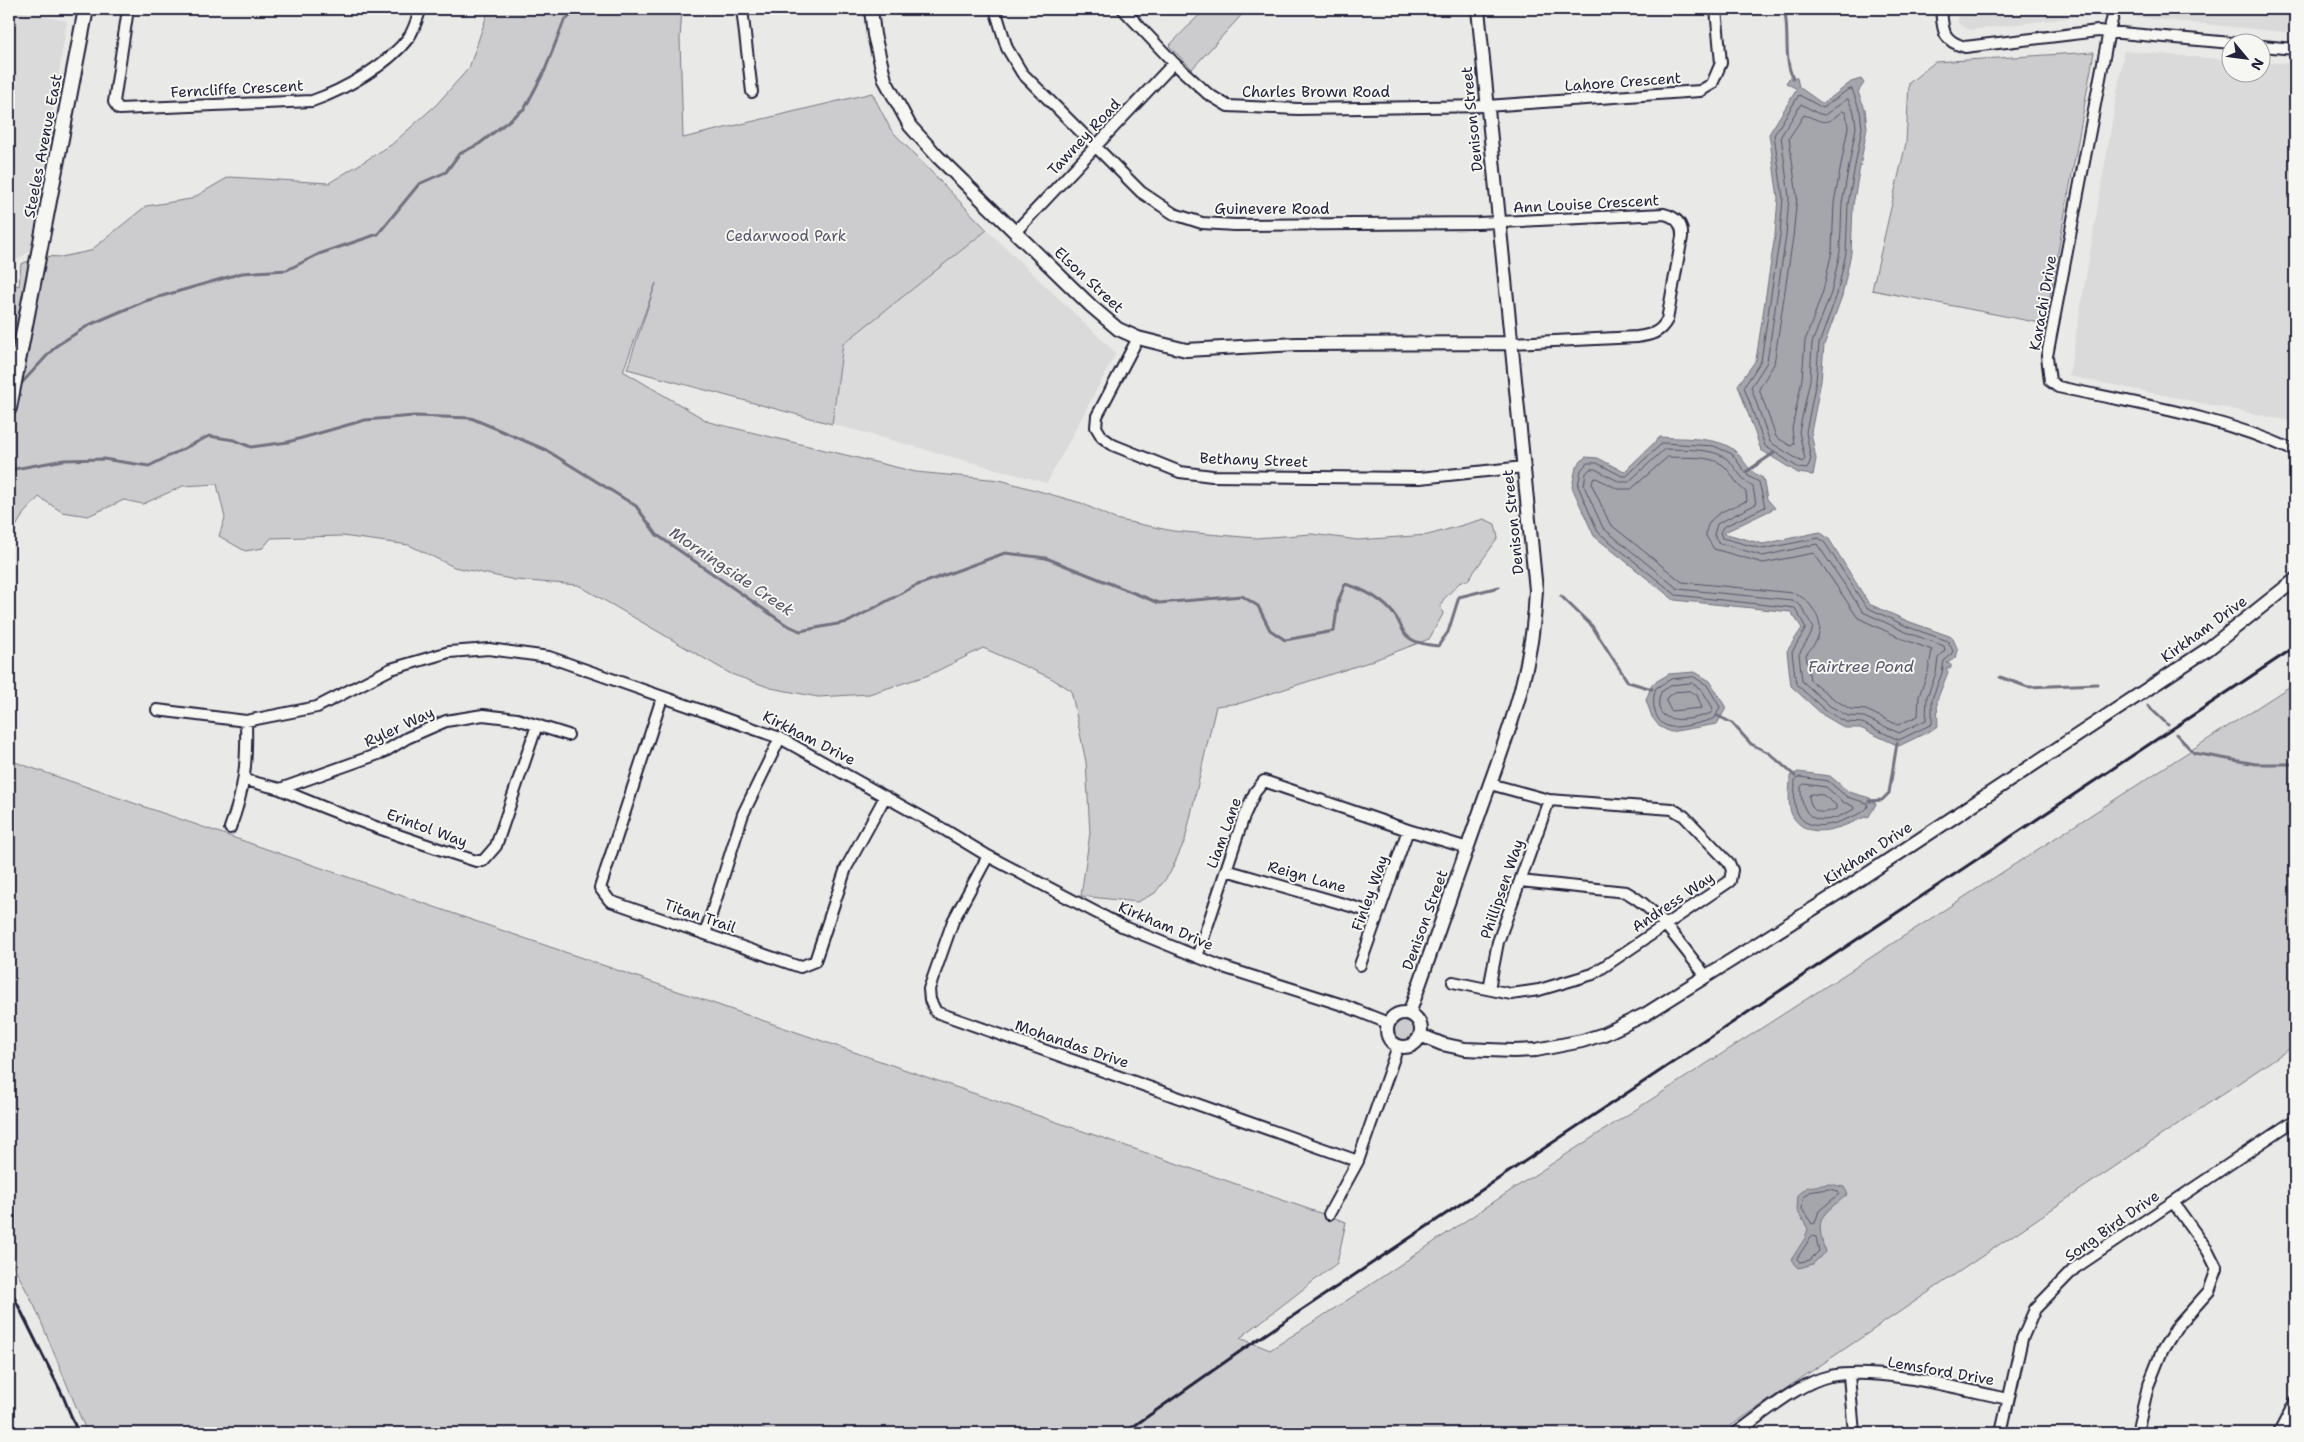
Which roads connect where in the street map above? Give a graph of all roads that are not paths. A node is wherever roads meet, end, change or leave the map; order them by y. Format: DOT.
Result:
graph roads {
  1 [pos="86,9"];
  2 [pos="128,9"];
  3 [pos="421,9"];
  4 [pos="742,9"];
  5 [pos="871,9"];
  6 [pos="995,9"];
  7 [pos="1123,9"];
  8 [pos="1478,9"];
  9 [pos="1716,9"];
  10 [pos="1941,9"];
  11 [pos="2115,9"];
  12 [pos="2109,31"];
  13 [pos="2222,42"];
  14 [pos="2272,47"];
  15 [pos="2295,49"];
  16 [pos="1174,63"];
  17 [pos="752,92"];
  18 [pos="1488,106"];
  19 [pos="1096,146"];
  20 [pos="1499,223"];
  21 [pos="1015,232"];
  22 [pos="1138,338"];
  23 [pos="1511,343"];
  24 [pos="9,408"];
  25 [pos="2295,451"];
  26 [pos="1524,467"];
  27 [pos="2295,580"];
  28 [pos="662,698"];
  29 [pos="157,710"];
  30 [pos="246,721"];
  31 [pos="537,725"];
  32 [pos="568,735"];
  33 [pos="780,738"];
  34 [pos="245,780"];
  35 [pos="1490,784"];
  36 [pos="280,789"];
  37 [pos="885,797"];
  38 [pos="1549,800"];
  39 [pos="230,828"];
  40 [pos="1408,830"];
  41 [pos="1468,848"];
  42 [pos="988,856"];
  43 [pos="1226,870"];
  44 [pos="1520,881"];
  45 [pos="1378,914"];
  46 [pos="1665,926"];
  47 [pos="705,934"];
  48 [pos="1197,958"];
  49 [pos="1360,965"];
  50 [pos="1706,976"];
  51 [pos="1453,982"];
  52 [pos="1489,990"];
  53 [pos="1409,1014"];
  54 [pos="1388,1023"];
  55 [pos="1420,1035"];
  56 [pos="1398,1046"];
  57 [pos="2295,1120"];
  58 [pos="1358,1161"];
  59 [pos="2173,1202"];
  60 [pos="1329,1214"];
  61 [pos="1849,1376"];
  62 [pos="2008,1398"];
  63 [pos="2295,1402"];
  64 [pos="1736,1433"];
  65 [pos="1854,1433"];
  66 [pos="2001,1433"];
  67 [pos="2138,1433"];
  68 [pos="2279,1433"];
  1 -- 24 [label="main road, Steeles Avenue East"];
  2 -- 3 [label="street, Ferncliffe Crescent"];
  4 -- 17 [label="street"];
  5 -- 21 [label="street, Elson Street"];
  6 -- 19 [label="street, Guinevere Road"];
  7 -- 16 [label="street, Charles Brown Road"];
  8 -- 18 [label="street, Denison Street"];
  9 -- 18 [label="street, Lahore Crescent"];
  10 -- 12 [label="street"];
  11 -- 12 [label="street, Karachi Drive"];
  12 -- 13 [label="street"];
  12 -- 25 [label="street, Karachi Drive"];
  14 -- 15 [label="street"];
  16 -- 18 [label="street, Charles Brown Road"];
  16 -- 19 [label="street, Tawney Road"];
  18 -- 20 [label="street, Denison Street"];
  19 -- 20 [label="street, Guinevere Road"];
  19 -- 21 [label="street, Tawney Road"];
  20 -- 23 [label="street, Denison Street"];
  20 -- 23 [label="street, Ann Louise Crescent"];
  21 -- 22 [label="street, Elson Street"];
  22 -- 23 [label="street, Elson Street"];
  22 -- 26 [label="street, Bethany Street"];
  23 -- 26 [label="street, Denison Street"];
  26 -- 35 [label="street, Denison Street"];
  27 -- 50 [label="street, Kirkham Drive"];
  28 -- 30 [label="street, Kirkham Drive"];
  28 -- 33 [label="street, Kirkham Drive"];
  28 -- 47 [label="street, Titan Trail"];
  29 -- 30 [label="street, Kirkham Drive"];
  30 -- 34 [label="street"];
  31 -- 32 [label="street, Ryler Way"];
  31 -- 36 [label="street, Ryler Way"];
  31 -- 36 [label="street, Erintol Way"];
  33 -- 37 [label="street, Kirkham Drive"];
  33 -- 47 [label="street"];
  34 -- 36 [label="street"];
  34 -- 39 [label="street"];
  35 -- 38 [label="street, Andress Way"];
  35 -- 41 [label="street, Denison Street"];
  37 -- 42 [label="street, Kirkham Drive"];
  37 -- 47 [label="street, Titan Trail"];
  38 -- 44 [label="street, Phillipsen Way"];
  38 -- 46 [label="street, Andress Way"];
  40 -- 41 [label="street"];
  40 -- 43 [label="street, Liam Lane"];
  40 -- 45 [label="street, Finley Way"];
  41 -- 53 [label="street, Denison Street"];
  42 -- 48 [label="street, Kirkham Drive"];
  42 -- 58 [label="street, Mohandas Drive"];
  43 -- 45 [label="street, Reign Lane"];
  43 -- 48 [label="street, Liam Lane"];
  44 -- 46 [label="street"];
  44 -- 52 [label="street, Phillipsen Way"];
  45 -- 49 [label="street, Finley Way"];
  46 -- 50 [label="street"];
  46 -- 52 [label="street, Andress Way"];
  48 -- 54 [label="street, Kirkham Drive"];
  50 -- 55 [label="street, Kirkham Drive"];
  51 -- 52 [label="street, Andress Way"];
  53 -- 54 [label="street"];
  53 -- 55 [label="street"];
  54 -- 56 [label="street"];
  55 -- 56 [label="street"];
  56 -- 58 [label="street"];
  57 -- 59 [label="street, Song Bird Drive"];
  58 -- 60 [label="street"];
  59 -- 62 [label="street, Song Bird Drive"];
  59 -- 67 [label="street"];
  61 -- 62 [label="street, Lemsford Drive"];
  61 -- 64 [label="street, Lemsford Drive"];
  61 -- 65 [label="street"];
  62 -- 66 [label="street, Song Bird Drive"];
  63 -- 68 [label="street"];
}
